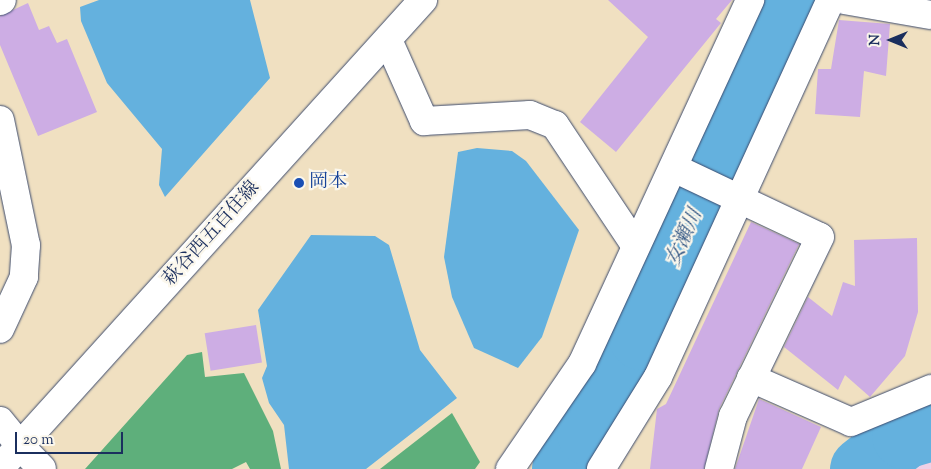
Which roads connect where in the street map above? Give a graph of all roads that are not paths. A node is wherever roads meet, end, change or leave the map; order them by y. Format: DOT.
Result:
graph roads {
  1 [pos="423,0"];
  2 [pos="750,0"];
  3 [pos="831,0"];
  4 [pos="845,0"];
  5 [pos="931,15"];
  6 [pos="388,40"];
  7 [pos="0,120"];
  8 [pos="674,168"];
  9 [pos="738,200"];
  10 [pos="635,245"];
  11 [pos="8,303"];
  12 [pos="0,329"];
  13 [pos="751,378"];
  14 [pos="931,388"];
  15 [pos="0,421"];
  16 [pos="21,447"];
  17 [pos="0,468"];
  18 [pos="42,469"];
  19 [pos="510,469"];
  20 [pos="601,469"];
  21 [pos="719,469"];
  1 -- 6 [label="street, 萩谷西五百住線"];
  2 -- 8 [label="street"];
  3 -- 9 [label="street"];
  4 -- 5 [label="street"];
  6 -- 10 [label="street"];
  6 -- 16 [label="street, 萩谷西五百住線"];
  7 -- 11 [label="street"];
  8 -- 9 [label="street"];
  8 -- 10 [label="street"];
  9 -- 13 [label="street"];
  9 -- 20 [label="street"];
  10 -- 19 [label="street"];
  11 -- 12 [label="street"];
  13 -- 14 [label="street"];
  13 -- 21 [label="street"];
  15 -- 16 [label="street"];
  16 -- 17 [label="street, 萩谷西五百住線"];
  16 -- 18 [label="street"];
}
